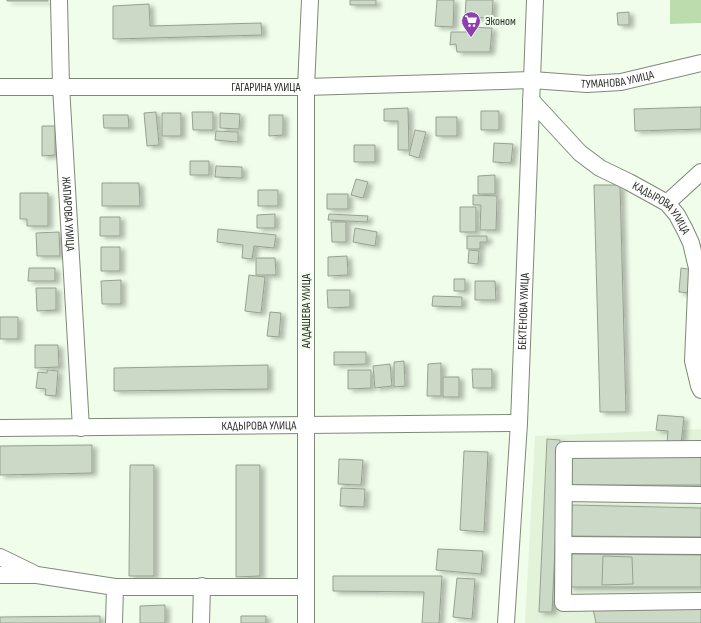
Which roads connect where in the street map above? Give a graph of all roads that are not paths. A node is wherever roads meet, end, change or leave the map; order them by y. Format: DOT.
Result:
graph roads {
  1 [pos="59,0"];
  2 [pos="310,0"];
  3 [pos="535,0"];
  4 [pos="701,63"];
  5 [pos="532,80"];
  6 [pos="61,86"];
  7 [pos="0,87"];
  8 [pos="306,87"];
  9 [pos="531,100"];
  10 [pos="701,172"];
  11 [pos="667,203"];
  12 [pos="701,390"];
  13 [pos="518,423"];
  14 [pos="306,426"];
  15 [pos="0,428"];
  16 [pos="81,428"];
  17 [pos="701,449"];
  18 [pos="564,493"];
  19 [pos="701,495"];
  20 [pos="564,545"];
  21 [pos="701,546"];
  22 [pos="0,557"];
  23 [pos="0,575"];
  24 [pos="37,575"];
  25 [pos="202,586"];
  26 [pos="115,587"];
  27 [pos="306,587"];
  28 [pos="701,601"];
  29 [pos="114,623"];
  30 [pos="201,623"];
  31 [pos="306,623"];
  32 [pos="506,623"];
  1 -- 6 [label="street, ЖАПАРОВА УЛИЦА"];
  2 -- 8 [label="street, АЛДАШЕВА УЛИЦА"];
  3 -- 5 [label="street, БЕКТЕНОВА УЛИЦА"];
  4 -- 5 [label="street, ТУМАНОВА УЛИЦА"];
  5 -- 8 [label="street, ГАГАРИНА УЛИЦА"];
  5 -- 9 [label="street, БЕКТЕНОВА УЛИЦА"];
  6 -- 7 [label="street, ГАГАРИНА УЛИЦА"];
  6 -- 8 [label="street, ГАГАРИНА УЛИЦА"];
  6 -- 16 [label="street, ЖАПАРОВА УЛИЦА"];
  8 -- 14 [label="street, АЛДАШЕВА УЛИЦА"];
  9 -- 11 [label="street, КАДЫРОВА УЛИЦА"];
  9 -- 13 [label="street, БЕКТЕНОВА УЛИЦА"];
  10 -- 11 [label="street"];
  11 -- 12 [label="street, КАДЫРОВА УЛИЦА"];
  13 -- 14 [label="street, КАДЫРОВА УЛИЦА"];
  13 -- 32 [label="street, БЕКТЕНОВА УЛИЦА"];
  14 -- 16 [label="street, КАДЫРОВА УЛИЦА"];
  14 -- 27 [label="street, АЛДАШЕВА УЛИЦА"];
  15 -- 16 [label="street, КАДЫРОВА УЛИЦА"];
  17 -- 18 [label="street"];
  18 -- 19 [label="street"];
  18 -- 20 [label="street"];
  20 -- 21 [label="street"];
  20 -- 28 [label="street"];
  22 -- 24 [label="street"];
  23 -- 24 [label="street"];
  24 -- 26 [label="street"];
  25 -- 26 [label="street"];
  25 -- 27 [label="street"];
  25 -- 30 [label="street"];
  26 -- 29 [label="street"];
  27 -- 31 [label="street, АЛДАШЕВА УЛИЦА"];
}
